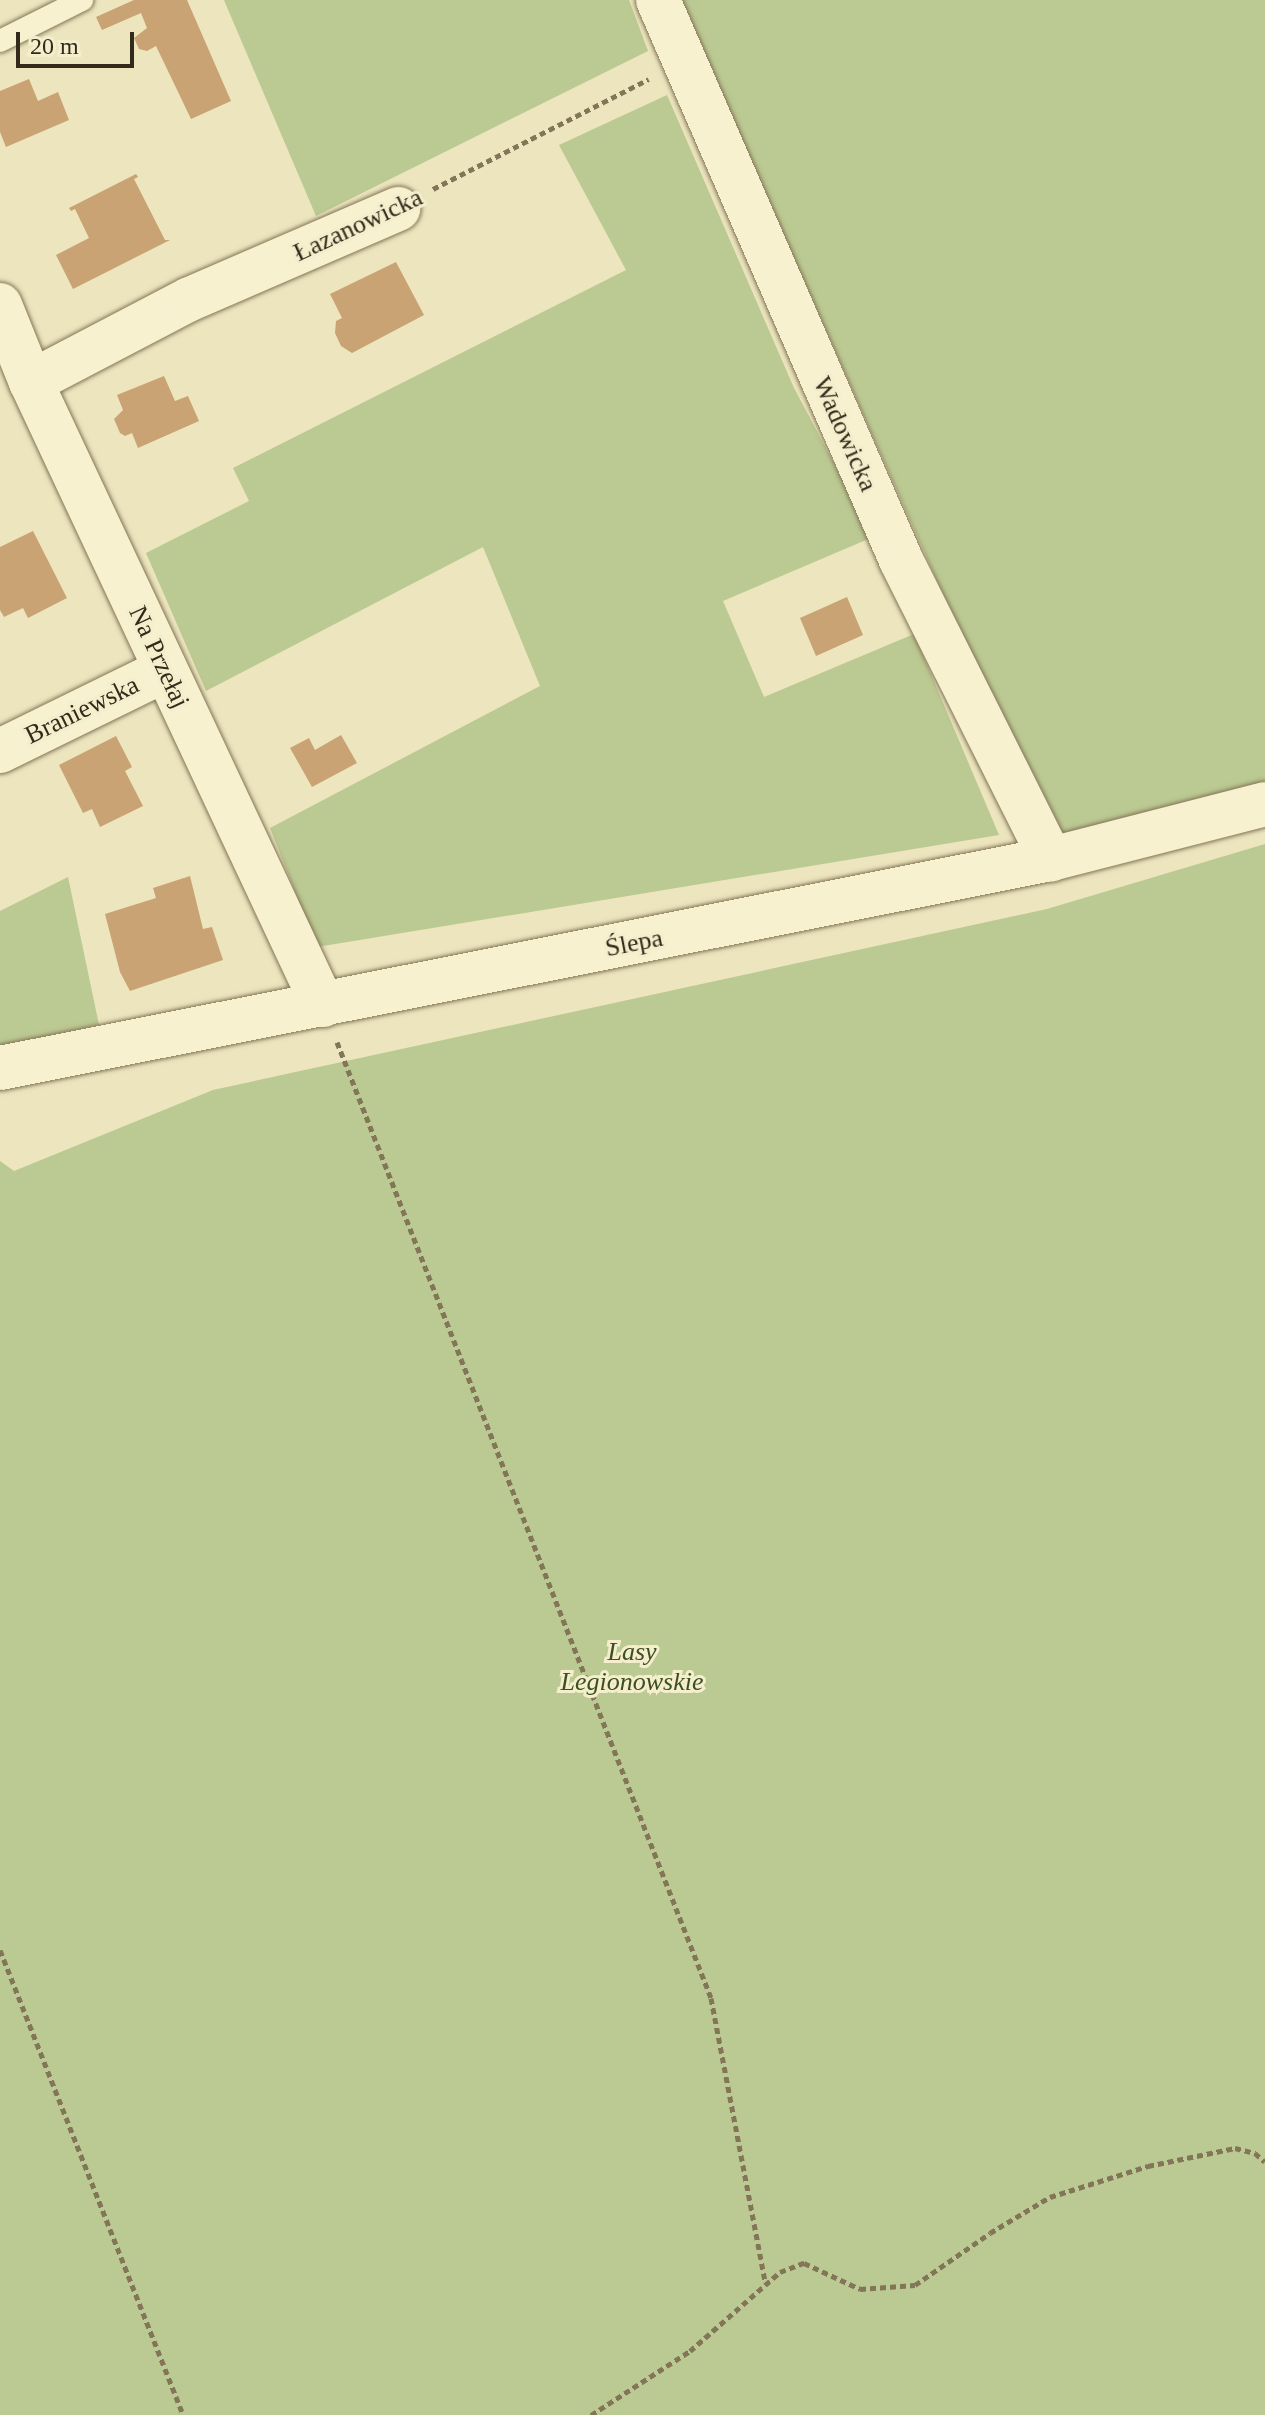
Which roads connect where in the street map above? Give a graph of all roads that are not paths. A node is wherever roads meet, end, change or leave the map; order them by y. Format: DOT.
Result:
graph roads {
  1 [pos="82,0"];
  2 [pos="658,0"];
  3 [pos="0,41"];
  4 [pos="398,209"];
  5 [pos="0,305"];
  6 [pos="19,378"];
  7 [pos="165,670"];
  8 [pos="0,751"];
  9 [pos="1265,804"];
  10 [pos="1051,859"];
  11 [pos="323,1005"];
  12 [pos="0,1068"];
  1 -- 3 [label="lane"];
  2 -- 10 [label="street, Wadowicka"];
  4 -- 6 [label="street, Łazanowicka"];
  5 -- 6 [label="street, Na Przełaj"];
  6 -- 7 [label="street, Na Przełaj"];
  7 -- 8 [label="street, Braniewska"];
  7 -- 11 [label="street, Na Przełaj"];
  9 -- 10 [label="street, Ślepa"];
  10 -- 11 [label="street, Ślepa"];
  11 -- 12 [label="street, Ślepa"];
}
